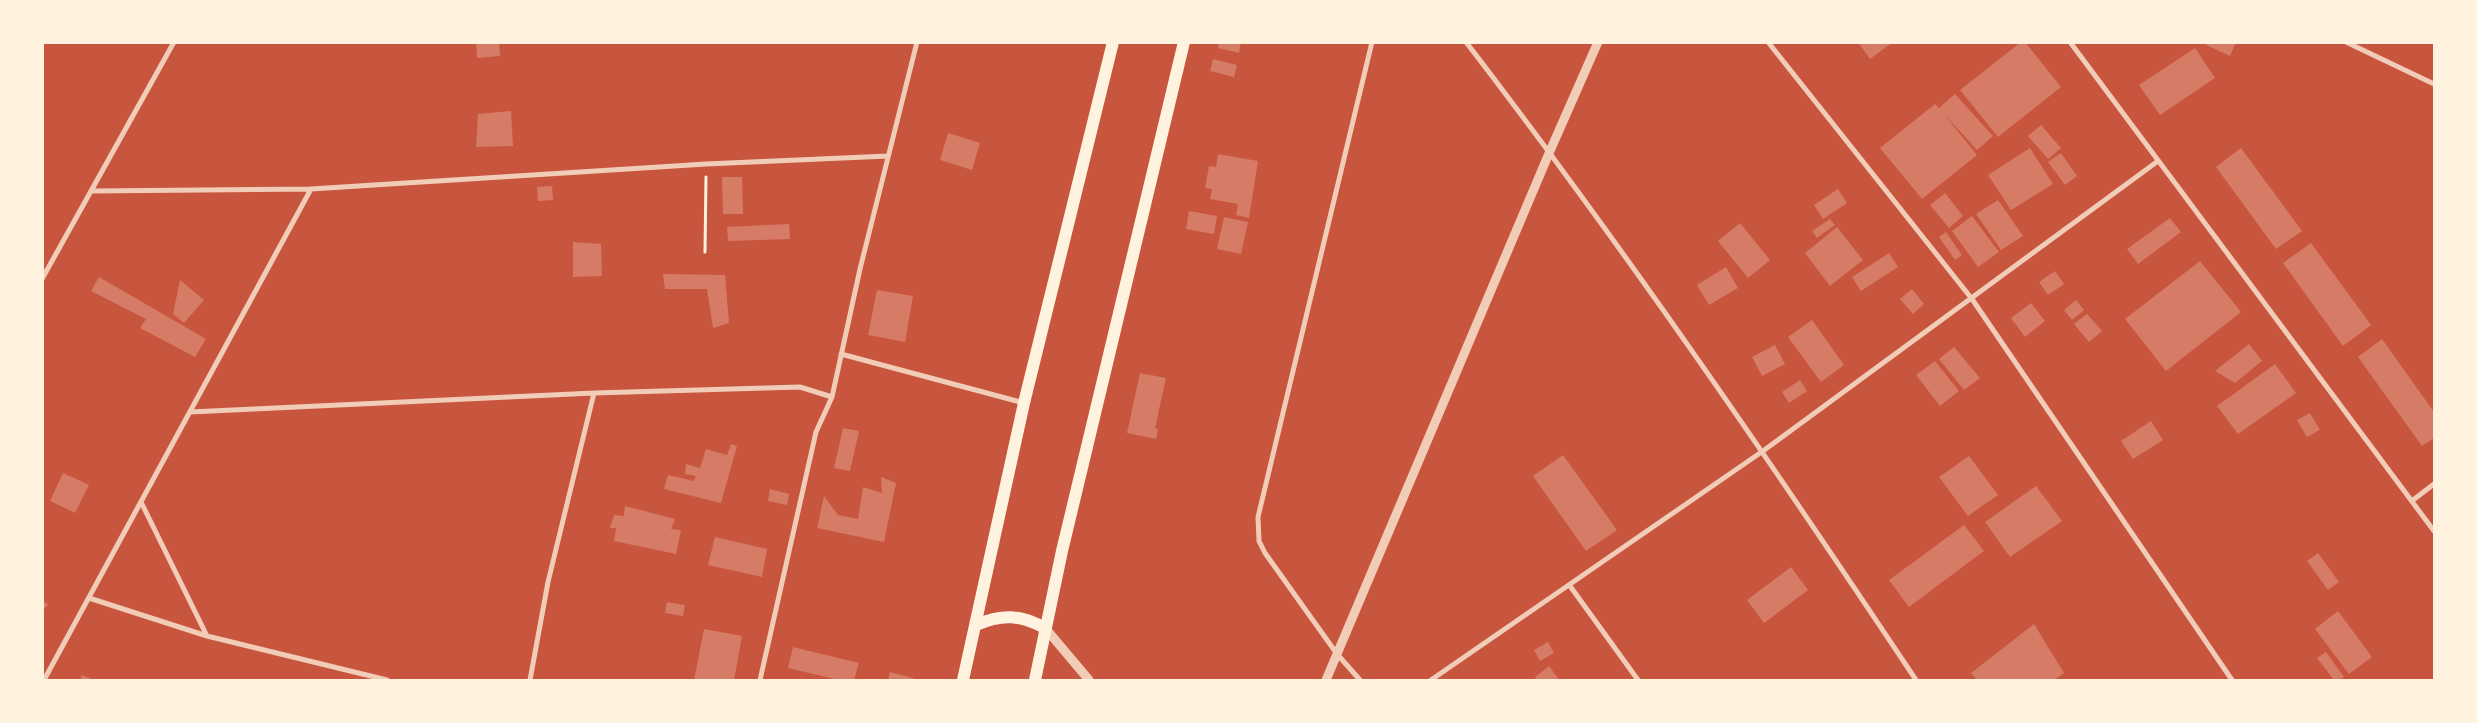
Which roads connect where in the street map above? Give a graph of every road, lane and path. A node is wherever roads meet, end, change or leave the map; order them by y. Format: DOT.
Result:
graph roads {
  1 [pos="174,42"];
  2 [pos="917,42"];
  3 [pos="1112,42"];
  4 [pos="1184,42"];
  5 [pos="1372,42"];
  6 [pos="1466,42"];
  7 [pos="1598,42"];
  8 [pos="1768,42"];
  9 [pos="2070,42"];
  10 [pos="2346,42"];
  11 [pos="2434,84"];
  12 [pos="1550,151"];
  13 [pos="888,156"];
  14 [pos="2158,161"];
  15 [pos="706,164"];
  16 [pos="311,189"];
  17 [pos="92,191"];
  18 [pos="705,252"];
  19 [pos="42,279"];
  20 [pos="1972,299"];
  21 [pos="841,354"];
  22 [pos="594,393"];
  23 [pos="832,397"];
  24 [pos="1024,403"];
  25 [pos="190,412"];
  26 [pos="1763,451"];
  27 [pos="2434,484"];
  28 [pos="2413,500"];
  29 [pos="141,502"];
  30 [pos="2434,531"];
  31 [pos="1570,586"];
  32 [pos="89,598"];
  33 [pos="976,625"];
  34 [pos="1046,629"];
  35 [pos="207,636"];
  36 [pos="1337,654"];
  37 [pos="44,680"];
  38 [pos="387,680"];
  39 [pos="530,680"];
  40 [pos="760,680"];
  41 [pos="963,680"];
  42 [pos="1035,680"];
  43 [pos="1089,680"];
  44 [pos="1326,680"];
  45 [pos="1360,680"];
  46 [pos="1431,680"];
  47 [pos="1638,680"];
  48 [pos="1916,680"];
  49 [pos="2232,680"];
  1 -- 17 [label="street"];
  2 -- 13 [label="street"];
  3 -- 24 [label="main road"];
  4 -- 34 [label="main road"];
  5 -- 36 [label="street"];
  6 -- 12 [label="street"];
  7 -- 12 [label="street"];
  8 -- 20 [label="street"];
  9 -- 14 [label="street"];
  10 -- 11 [label="street"];
  12 -- 26 [label="street"];
  12 -- 36 [label="street"];
  13 -- 15 [label="street"];
  13 -- 21 [label="street"];
  14 -- 20 [label="street"];
  14 -- 28 [label="street"];
  15 -- 16 [label="street"];
  15 -- 18 [label="path"];
  16 -- 17 [label="street"];
  16 -- 25 [label="street"];
  17 -- 19 [label="street"];
  20 -- 26 [label="street"];
  20 -- 49 [label="street"];
  21 -- 23 [label="street"];
  21 -- 24 [label="street"];
  22 -- 23 [label="street"];
  22 -- 25 [label="street"];
  22 -- 39 [label="street"];
  23 -- 40 [label="street"];
  24 -- 33 [label="main road"];
  25 -- 29 [label="street"];
  26 -- 31 [label="street"];
  26 -- 48 [label="street"];
  27 -- 28 [label="street"];
  28 -- 30 [label="street"];
  29 -- 32 [label="street"];
  29 -- 35 [label="street"];
  31 -- 46 [label="street"];
  31 -- 47 [label="street"];
  32 -- 35 [label="street"];
  32 -- 37 [label="street"];
  33 -- 34 [label="main road"];
  33 -- 41 [label="main road"];
  34 -- 42 [label="main road"];
  34 -- 43 [label="street"];
  35 -- 38 [label="street"];
  36 -- 44 [label="street"];
  36 -- 45 [label="street"];
}
